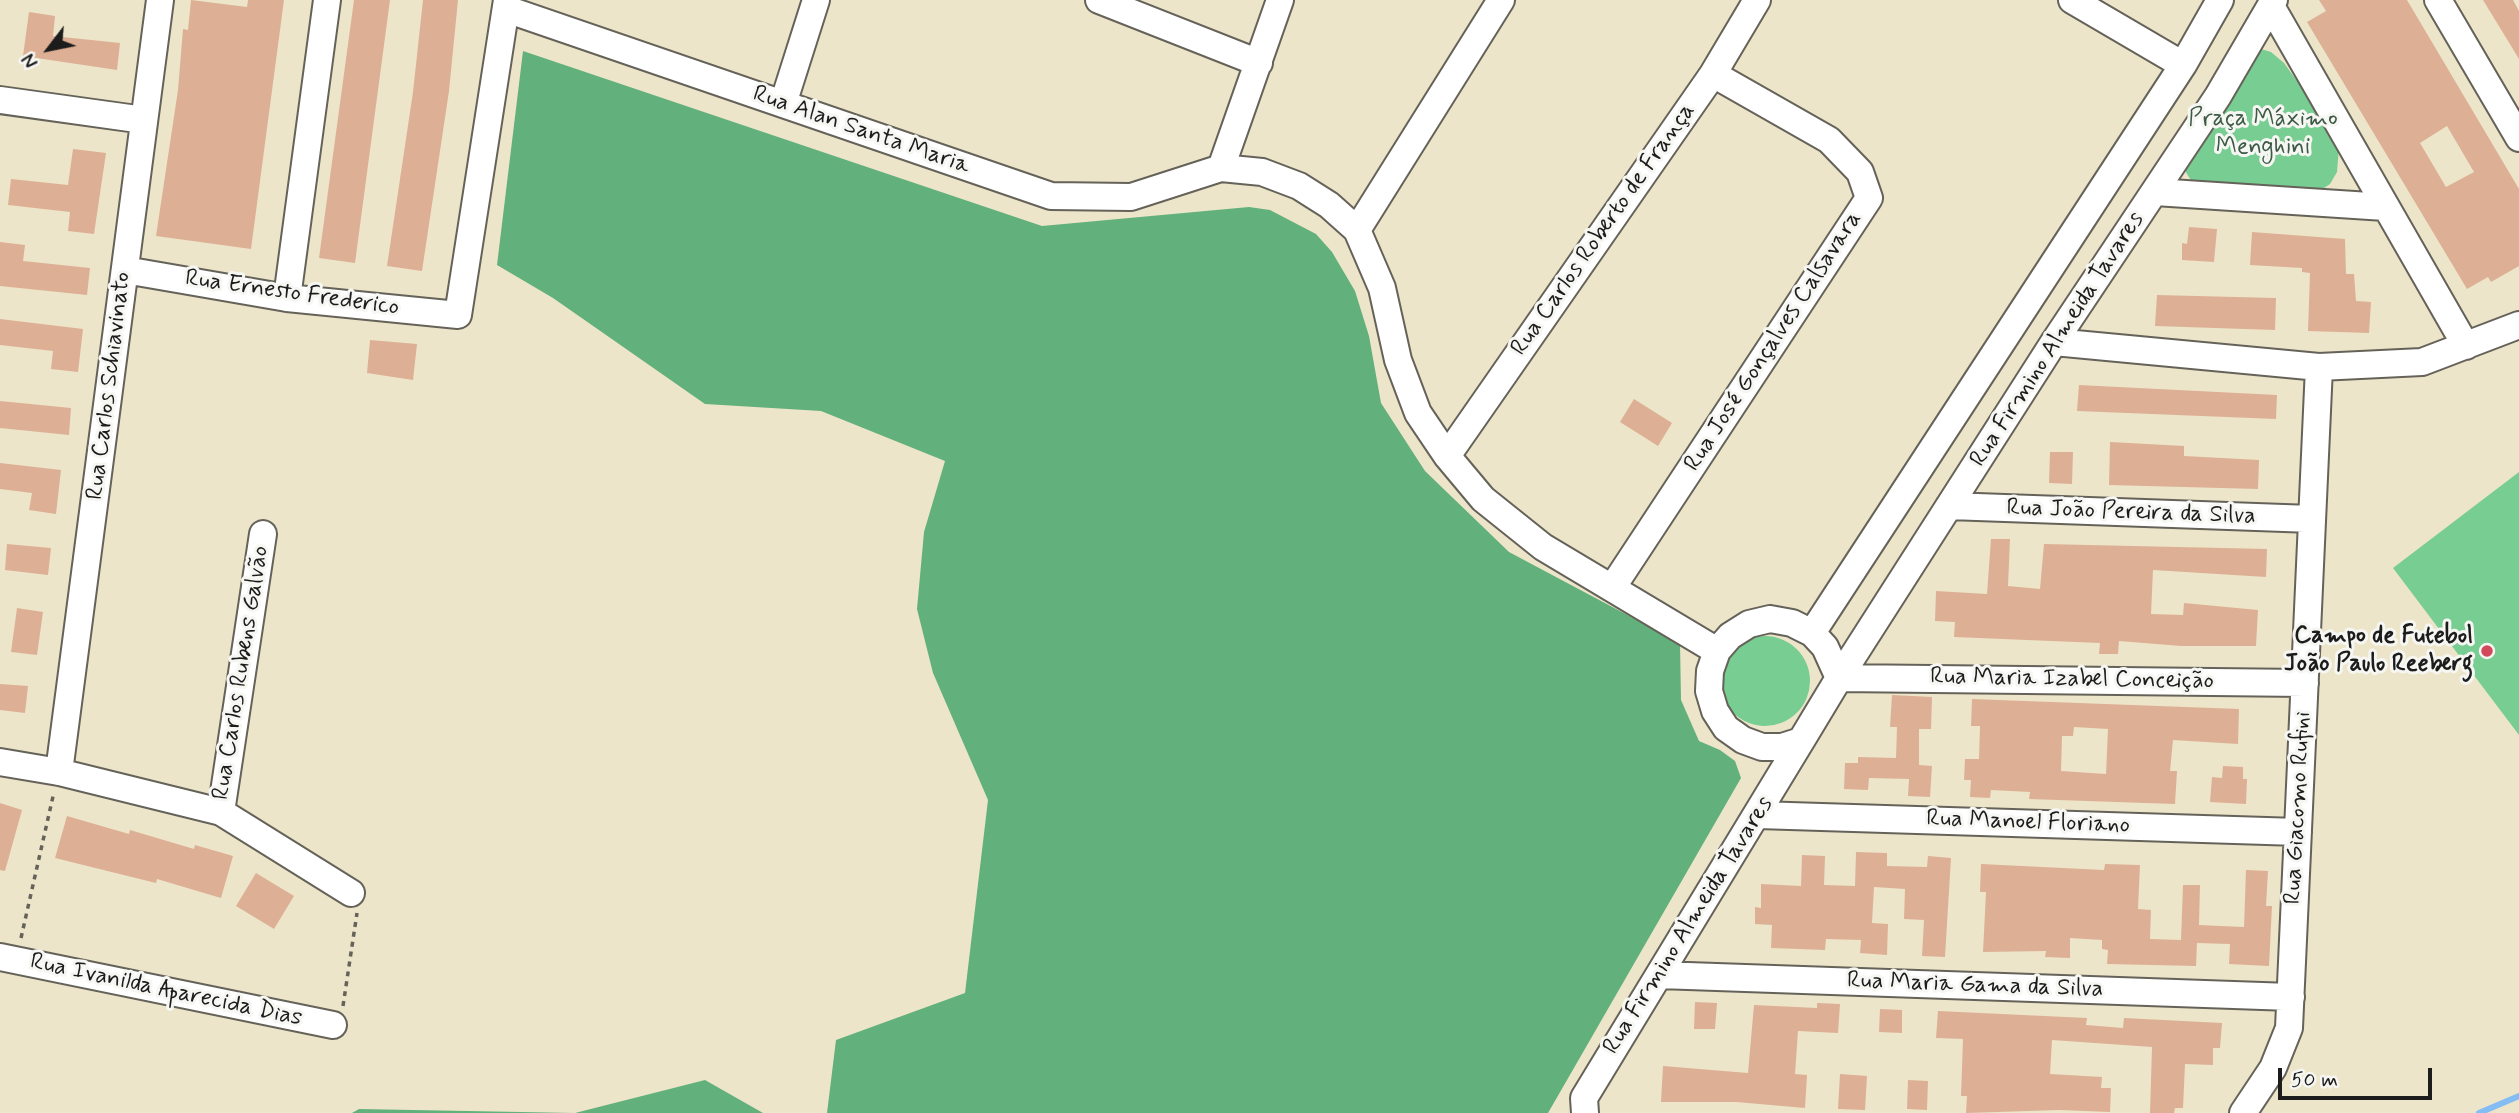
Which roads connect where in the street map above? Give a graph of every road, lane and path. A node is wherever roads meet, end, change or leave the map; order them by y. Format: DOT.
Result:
graph roads {
  1 [pos="160,0"];
  2 [pos="327,0"];
  3 [pos="816,0"];
  4 [pos="1099,0"];
  5 [pos="1280,0"];
  6 [pos="1501,0"];
  7 [pos="1757,0"];
  8 [pos="2072,0"];
  9 [pos="2220,0"];
  10 [pos="2438,0"];
  11 [pos="2273,3"];
  12 [pos="507,4"];
  13 [pos="1259,63"];
  14 [pos="2183,65"];
  15 [pos="1713,74"];
  16 [pos="0,100"];
  17 [pos="783,104"];
  18 [pos="144,120"];
  19 [pos="2519,138"];
  20 [pos="1221,167"];
  21 [pos="2155,192"];
  22 [pos="2385,207"];
  23 [pos="1357,230"];
  24 [pos="125,270"];
  25 [pos="287,298"];
  26 [pos="2519,325"];
  27 [pos="2054,342"];
  28 [pos="2466,346"];
  29 [pos="2319,367"];
  30 [pos="1447,456"];
  31 [pos="1949,506"];
  32 [pos="2312,519"];
  33 [pos="263,534"];
  34 [pos="1612,588"];
  35 [pos="1812,633"];
  36 [pos="1717,652"];
  37 [pos="1839,678"];
  38 [pos="2305,683"];
  39 [pos="1801,741"];
  40 [pos="0,762"];
  41 [pos="59,772"];
  42 [pos="221,813"];
  43 [pos="1758,815"];
  44 [pos="2298,832"];
  45 [pos="351,892"];
  46 [pos="8,959"];
  47 [pos="1659,975"];
  48 [pos="2291,997"];
  49 [pos="333,1025"];
  50 [pos="1585,1113"];
  51 [pos="2243,1113"];
  1 -- 18 [label="street, Rua Carlos Schiavinato"];
  2 -- 25 [label="street"];
  3 -- 17 [label="street"];
  4 -- 13 [label="street"];
  5 -- 13 [label="street"];
  6 -- 23 [label="street"];
  7 -- 15 [label="street, Rua Carlos Roberto de França"];
  8 -- 14 [label="street"];
  9 -- 14 [label="street, Rua Firmino Almeida Tavares"];
  10 -- 19 [label="street"];
  11 -- 21 [label="street, Rua Firmino Almeida Tavares"];
  11 -- 22 [label="street"];
  12 -- 17 [label="street, Rua Alan Santa Maria"];
  12 -- 25 [label="street, Rua Ernesto Frederico"];
  13 -- 20 [label="street"];
  14 -- 35 [label="street, Rua Firmino Almeida Tavares"];
  15 -- 30 [label="street, Rua Carlos Roberto de França"];
  15 -- 34 [label="street, Rua José Gonçalves Calsavara"];
  16 -- 18 [label="street"];
  17 -- 20 [label="street, Rua Alan Santa Maria"];
  18 -- 24 [label="street, Rua Carlos Schiavinato"];
  20 -- 23 [label="street"];
  21 -- 22 [label="street"];
  21 -- 27 [label="street, Rua Firmino Almeida Tavares"];
  22 -- 28 [label="street"];
  23 -- 30 [label="street"];
  24 -- 25 [label="street, Rua Ernesto Frederico"];
  24 -- 41 [label="street, Rua Carlos Schiavinato"];
  26 -- 28 [label="street"];
  27 -- 29 [label="street"];
  27 -- 31 [label="street, Rua Firmino Almeida Tavares"];
  28 -- 29 [label="street"];
  29 -- 32 [label="street, Rua Giacomo Rufini"];
  30 -- 34 [label="street"];
  31 -- 32 [label="street, Rua João Pereira da Silva"];
  31 -- 37 [label="street, Rua Firmino Almeida Tavares"];
  32 -- 38 [label="street, Rua Giacomo Rufini"];
  33 -- 42 [label="street, Rua Carlos Rubens Galvão"];
  34 -- 36 [label="street"];
  35 -- 36 [label="street"];
  35 -- 37 [label="street"];
  36 -- 39 [label="street"];
  37 -- 38 [label="street, Rua Maria Izabel Conceição"];
  37 -- 39 [label="street, Rua Firmino Almeida Tavares"];
  38 -- 44 [label="street, Rua Giacomo Rufini"];
  39 -- 43 [label="street, Rua Firmino Almeida Tavares"];
  40 -- 41 [label="street"];
  41 -- 42 [label="street"];
  41 -- 46 [label="path"];
  42 -- 45 [label="street"];
  43 -- 44 [label="street, Rua Manoel Floriano"];
  43 -- 47 [label="street, Rua Firmino Almeida Tavares"];
  44 -- 48 [label="street, Rua Giacomo Rufini"];
  45 -- 49 [label="path"];
  46 -- 49 [label="street, Rua Ivanilda Aparecida Dias"];
  47 -- 48 [label="street, Rua Maria Gama da Silva"];
  47 -- 50 [label="street, Rua Firmino Almeida Tavares"];
  48 -- 51 [label="street, Rua Giacomo Rufini"];
}
